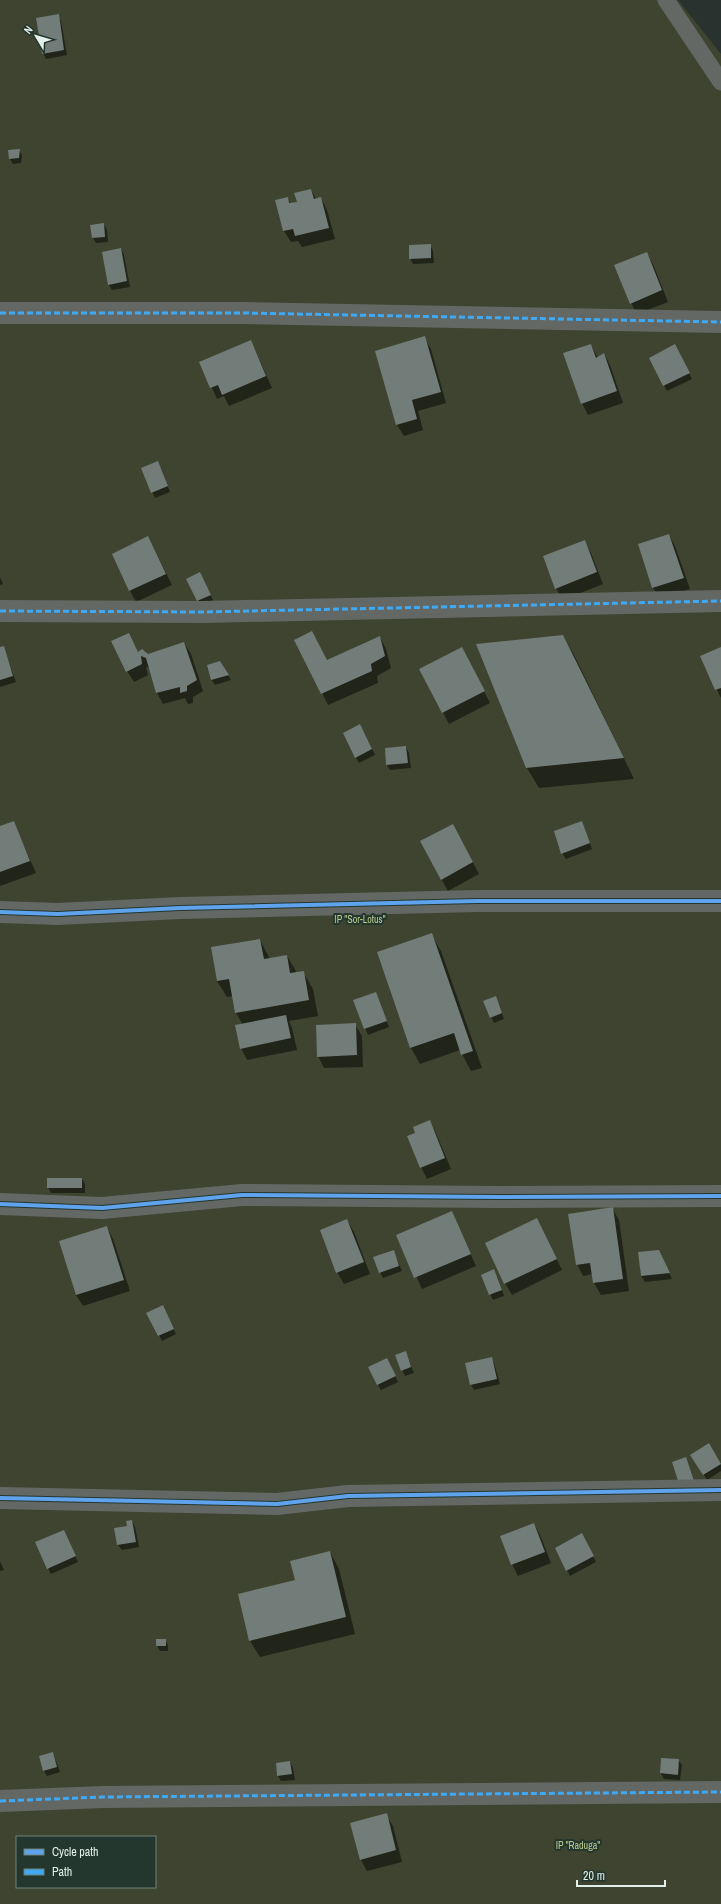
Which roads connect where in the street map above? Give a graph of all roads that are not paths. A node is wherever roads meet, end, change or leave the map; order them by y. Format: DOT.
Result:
graph roads {
  1 [pos="666,0"];
  2 [pos="721,82"];
  3 [pos="0,313"];
  4 [pos="721,322"];
  5 [pos="721,601"];
  6 [pos="0,611"];
  7 [pos="721,901"];
  8 [pos="0,912"];
  9 [pos="721,1196"];
  10 [pos="0,1204"];
  11 [pos="721,1490"];
  12 [pos="0,1498"];
  13 [pos="721,1792"];
  14 [pos="0,1801"];
  1 -- 2 [label="lane"];
  3 -- 4 [label="street"];
  5 -- 6 [label="street"];
  7 -- 8 [label="street"];
  9 -- 10 [label="street"];
  11 -- 12 [label="street"];
  13 -- 14 [label="street"];
}
